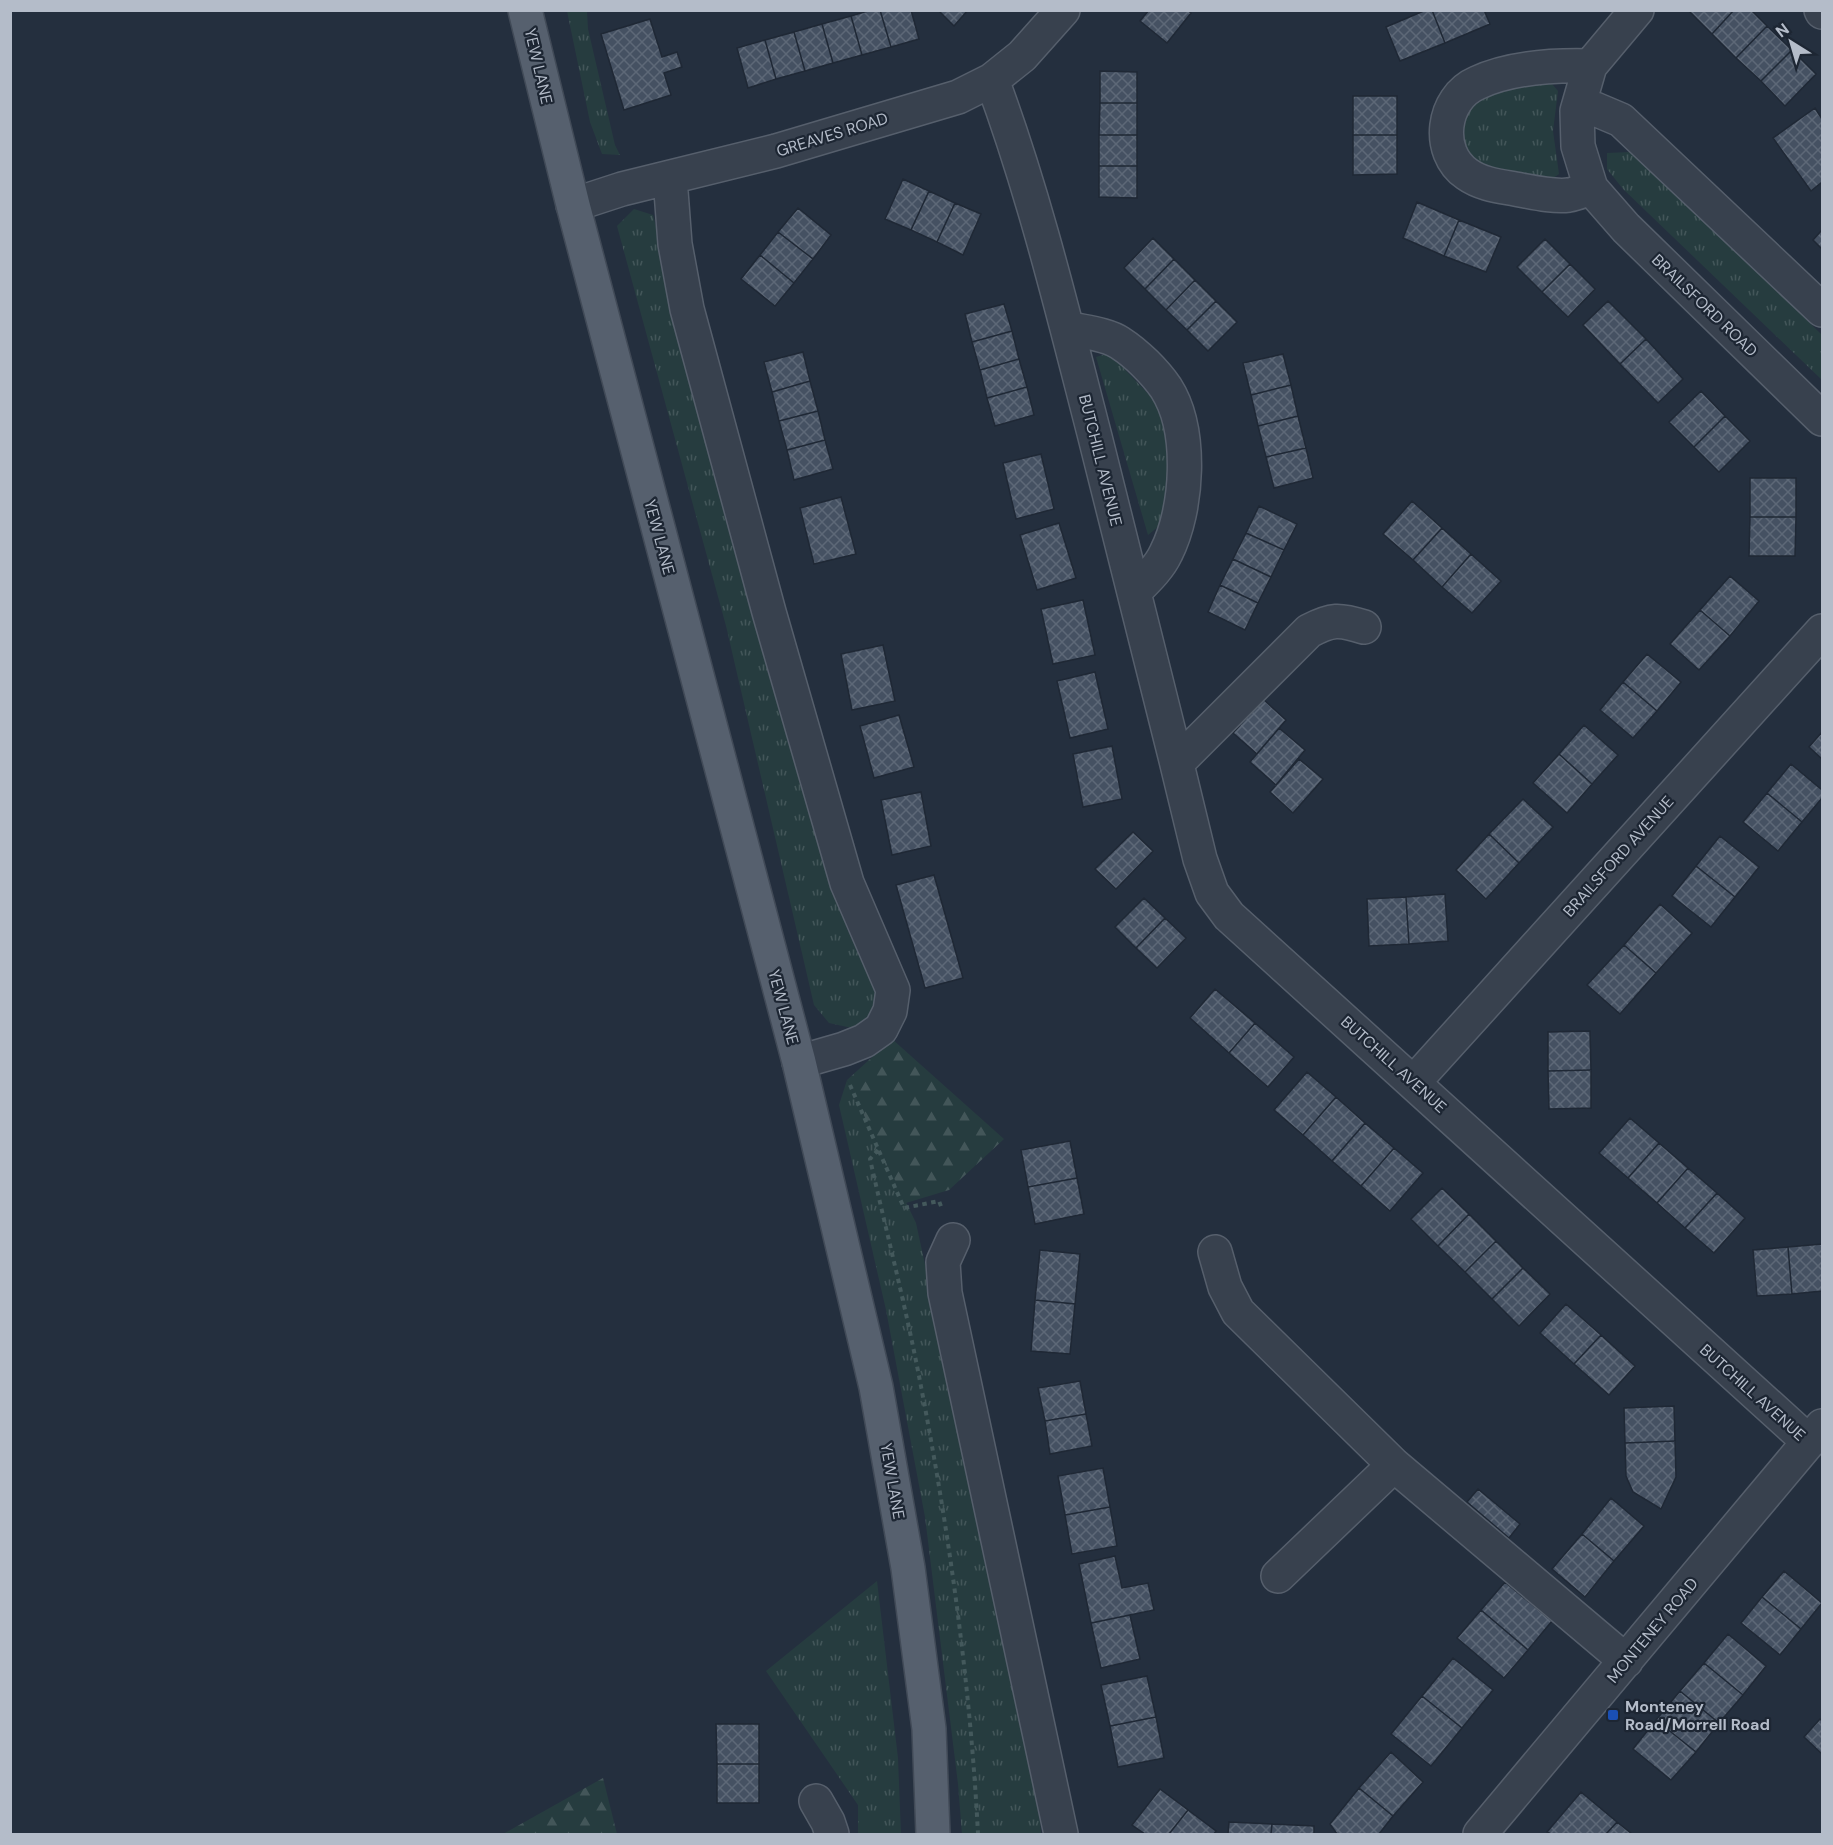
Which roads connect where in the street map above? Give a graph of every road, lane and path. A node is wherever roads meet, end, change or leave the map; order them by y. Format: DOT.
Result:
graph roads {
  1 [pos="525,10"];
  2 [pos="1063,10"];
  3 [pos="1637,10"];
  4 [pos="1590,66"];
  5 [pos="992,80"];
  6 [pos="1577,111"];
  7 [pos="670,178"];
  8 [pos="1591,188"];
  9 [pos="573,206"];
  10 [pos="1822,310"];
  11 [pos="1067,328"];
  12 [pos="1822,419"];
  13 [pos="1134,592"];
  14 [pos="1364,627"];
  15 [pos="1822,631"];
  16 [pos="1177,763"];
  17 [pos="834,1052"];
  18 [pos="799,1062"];
  19 [pos="1414,1082"];
  20 [pos="953,1240"];
  21 [pos="1215,1251"];
  22 [pos="1816,1434"];
  23 [pos="1394,1465"];
  24 [pos="1278,1576"];
  25 [pos="1626,1661"];
  26 [pos="816,1801"];
  27 [pos="832,1834"];
  28 [pos="933,1834"];
  29 [pos="1061,1834"];
  30 [pos="1480,1834"];
  1 -- 9 [label="main road, YEW LANE"];
  2 -- 5 [label="street, GREAVES ROAD"];
  3 -- 4 [label="street, BRAILSFORD ROAD"];
  4 -- 6 [label="street, BRAILSFORD ROAD"];
  4 -- 8 [label="street"];
  5 -- 7 [label="street, GREAVES ROAD"];
  5 -- 11 [label="street, BUTCHILL AVENUE"];
  6 -- 8 [label="street, BRAILSFORD ROAD"];
  6 -- 10 [label="street"];
  7 -- 9 [label="street, GREAVES ROAD"];
  7 -- 17 [label="street, YEW LANE"];
  8 -- 12 [label="street, BRAILSFORD ROAD"];
  9 -- 18 [label="main road, YEW LANE"];
  11 -- 13 [label="street, BUTCHILL AVENUE"];
  11 -- 13 [label="street"];
  13 -- 16 [label="street, BUTCHILL AVENUE"];
  14 -- 16 [label="street"];
  15 -- 19 [label="street, BRAILSFORD AVENUE"];
  16 -- 19 [label="street, BUTCHILL AVENUE"];
  17 -- 18 [label="street, YEW LANE"];
  17 -- 20 [label="path"];
  18 -- 28 [label="main road, YEW LANE"];
  19 -- 22 [label="street, BUTCHILL AVENUE"];
  20 -- 29 [label="street"];
  21 -- 23 [label="street"];
  22 -- 25 [label="street, MONTENEY ROAD"];
  23 -- 24 [label="street"];
  23 -- 25 [label="street"];
  25 -- 30 [label="street, MONTENEY ROAD"];
  26 -- 27 [label="street"];
}
